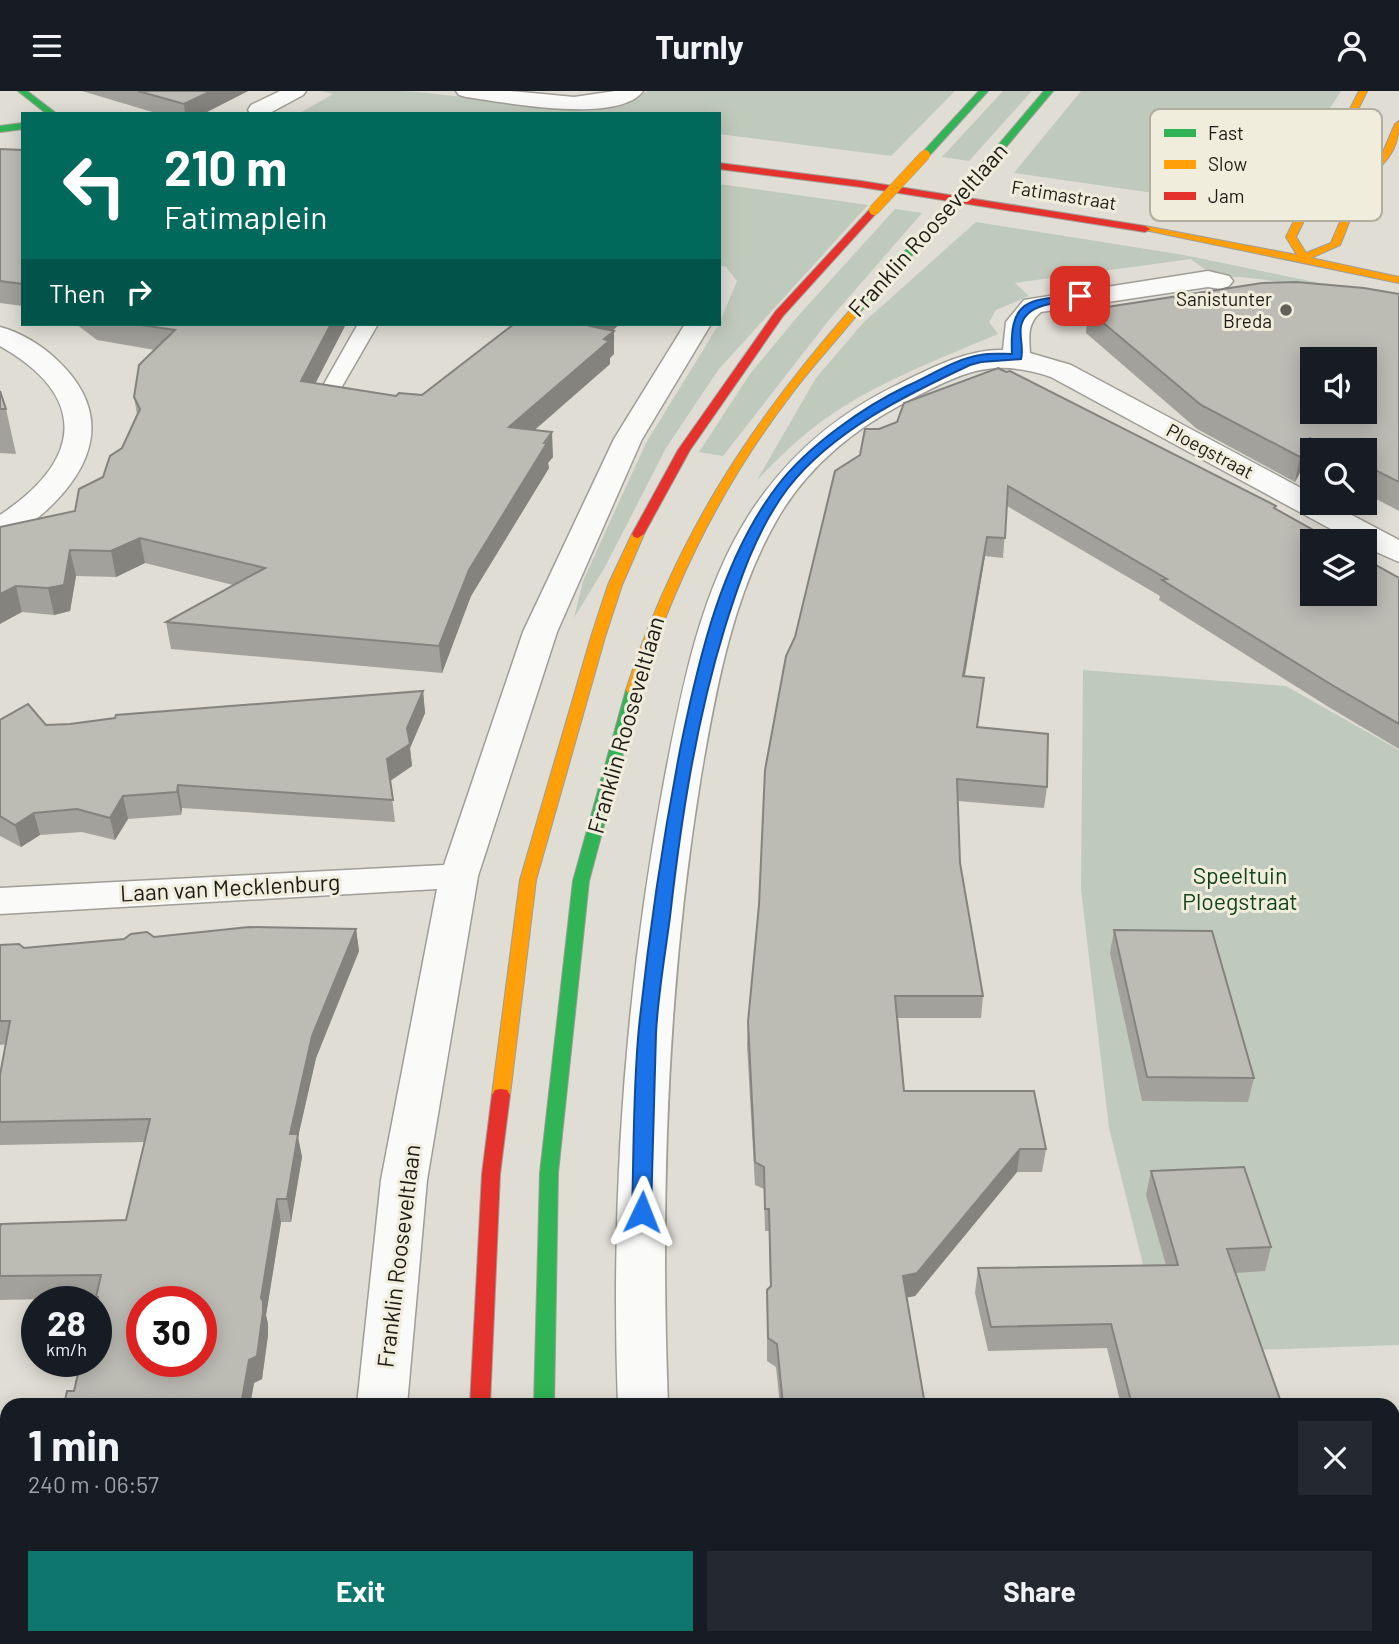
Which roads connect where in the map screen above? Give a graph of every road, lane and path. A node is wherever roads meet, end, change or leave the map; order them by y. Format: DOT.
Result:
graph roads {
  1 [pos="22,91"];
  2 [pos="296,91"];
  3 [pos="466,91"];
  4 [pos="633,91"];
  5 [pos="984,91"];
  6 [pos="1049,91"];
  7 [pos="1363,91"];
  8 [pos="1353,109"];
  9 [pos="259,110"];
  10 [pos="50,112"];
  11 [pos="20,119"];
  12 [pos="1399,124"];
  13 [pos="0,129"];
  14 [pos="721,153"];
  15 [pos="1382,162"];
  16 [pos="721,166"];
  17 [pos="1150,214"];
  18 [pos="1199,221"];
  19 [pos="1292,221"];
  20 [pos="1349,221"];
  21 [pos="1213,223"];
  22 [pos="1284,236"];
  23 [pos="1341,246"];
  24 [pos="1304,257"];
  25 [pos="1399,280"];
  26 [pos="1220,281"];
  27 [pos="367,326"];
  28 [pos="697,326"];
  29 [pos="0,335"];
  30 [pos="1017,357"];
  31 [pos="326,398"];
  32 [pos="0,530"];
  33 [pos="1399,553"];
  34 [pos="459,876"];
  35 [pos="0,901"];
  36 [pos="383,1398"];
  37 [pos="480,1398"];
  38 [pos="544,1398"];
  39 [pos="643,1398"];
  1 -- 10 [label="main road"];
  2 -- 9 [label="street"];
  3 -- 4 [label="street"];
  5 -- 37 [label="main road, bridge"];
  6 -- 38 [label="main road, Franklin Rooseveltlaan, bridge"];
  7 -- 8 [label="main road"];
  11 -- 13 [label="main road"];
  12 -- 15 [label="main road"];
  14 -- 17 [label="main road, Fatimastraat"];
  16 -- 24 [label="main road, Fatimastraat"];
  18 -- 21 [label="main road, Fatimastraat"];
  19 -- 22 [label="main road"];
  20 -- 23 [label="main road"];
  22 -- 23 [label="main road"];
  22 -- 24 [label="main road"];
  23 -- 24 [label="main road"];
  24 -- 25 [label="main road, Fatimastraat"];
  26 -- 30 [label="street"];
  27 -- 31 [label="lane"];
  28 -- 34 [label="street, Franklin Rooseveltlaan"];
  29 -- 32 [label="street"];
  30 -- 33 [label="street, Ploegstraat"];
  30 -- 39 [label="street"];
  34 -- 35 [label="street, Laan van Mecklenburg"];
  34 -- 36 [label="street, Franklin Rooseveltlaan"];
}
